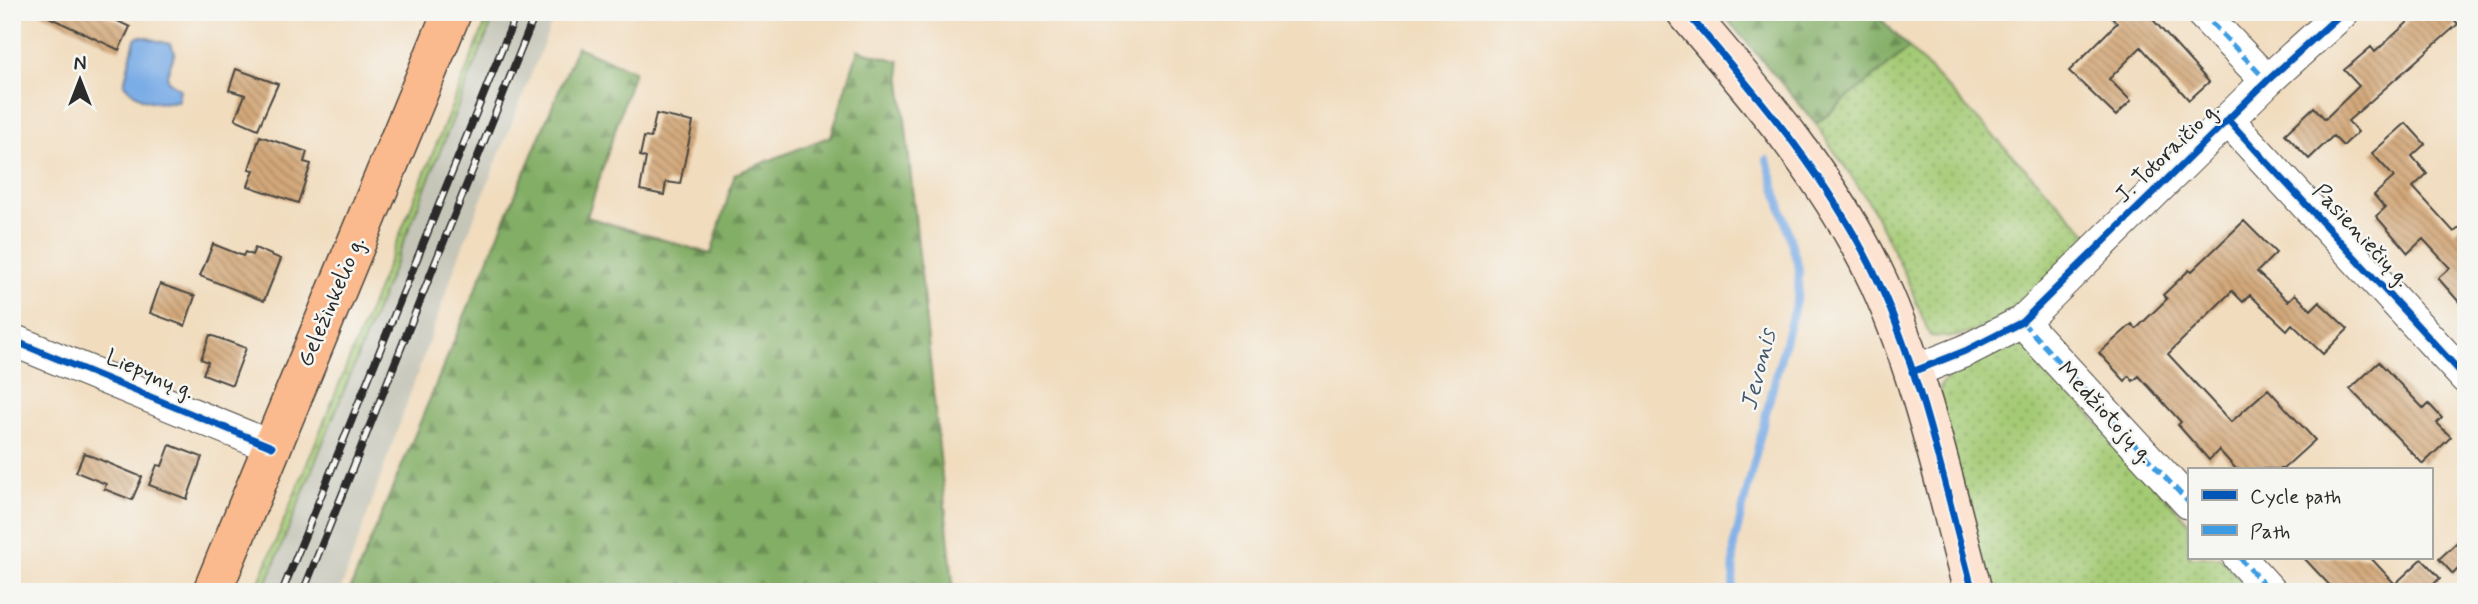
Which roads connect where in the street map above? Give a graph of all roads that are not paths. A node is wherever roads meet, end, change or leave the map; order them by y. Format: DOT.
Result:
graph roads {
  1 [pos="452,12"];
  2 [pos="1686,12"];
  3 [pos="2201,12"];
  4 [pos="2343,12"];
  5 [pos="2267,81"];
  6 [pos="2229,121"];
  7 [pos="2022,322"];
  8 [pos="12,340"];
  9 [pos="1912,372"];
  10 [pos="2466,378"];
  11 [pos="272,447"];
  12 [pos="2188,502"];
  13 [pos="2240,558"];
  14 [pos="212,592"];
  15 [pos="1973,592"];
  16 [pos="2271,592"];
  1 -- 11 [label="main road, Geležinkelio g."];
  2 -- 9 [label="street"];
  3 -- 5 [label="street"];
  4 -- 5 [label="street, J. Totoraičio g."];
  5 -- 6 [label="street, J. Totoraičio g."];
  6 -- 7 [label="street, J. Totoraičio g."];
  6 -- 10 [label="street, Pasieniečių g."];
  7 -- 9 [label="street, J. Totoraičio g."];
  7 -- 12 [label="street, Medžiotojų g."];
  8 -- 11 [label="street, Liepynų g."];
  9 -- 15 [label="street"];
  11 -- 14 [label="main road, Geležinkelio g."];
  13 -- 16 [label="street"];
}
